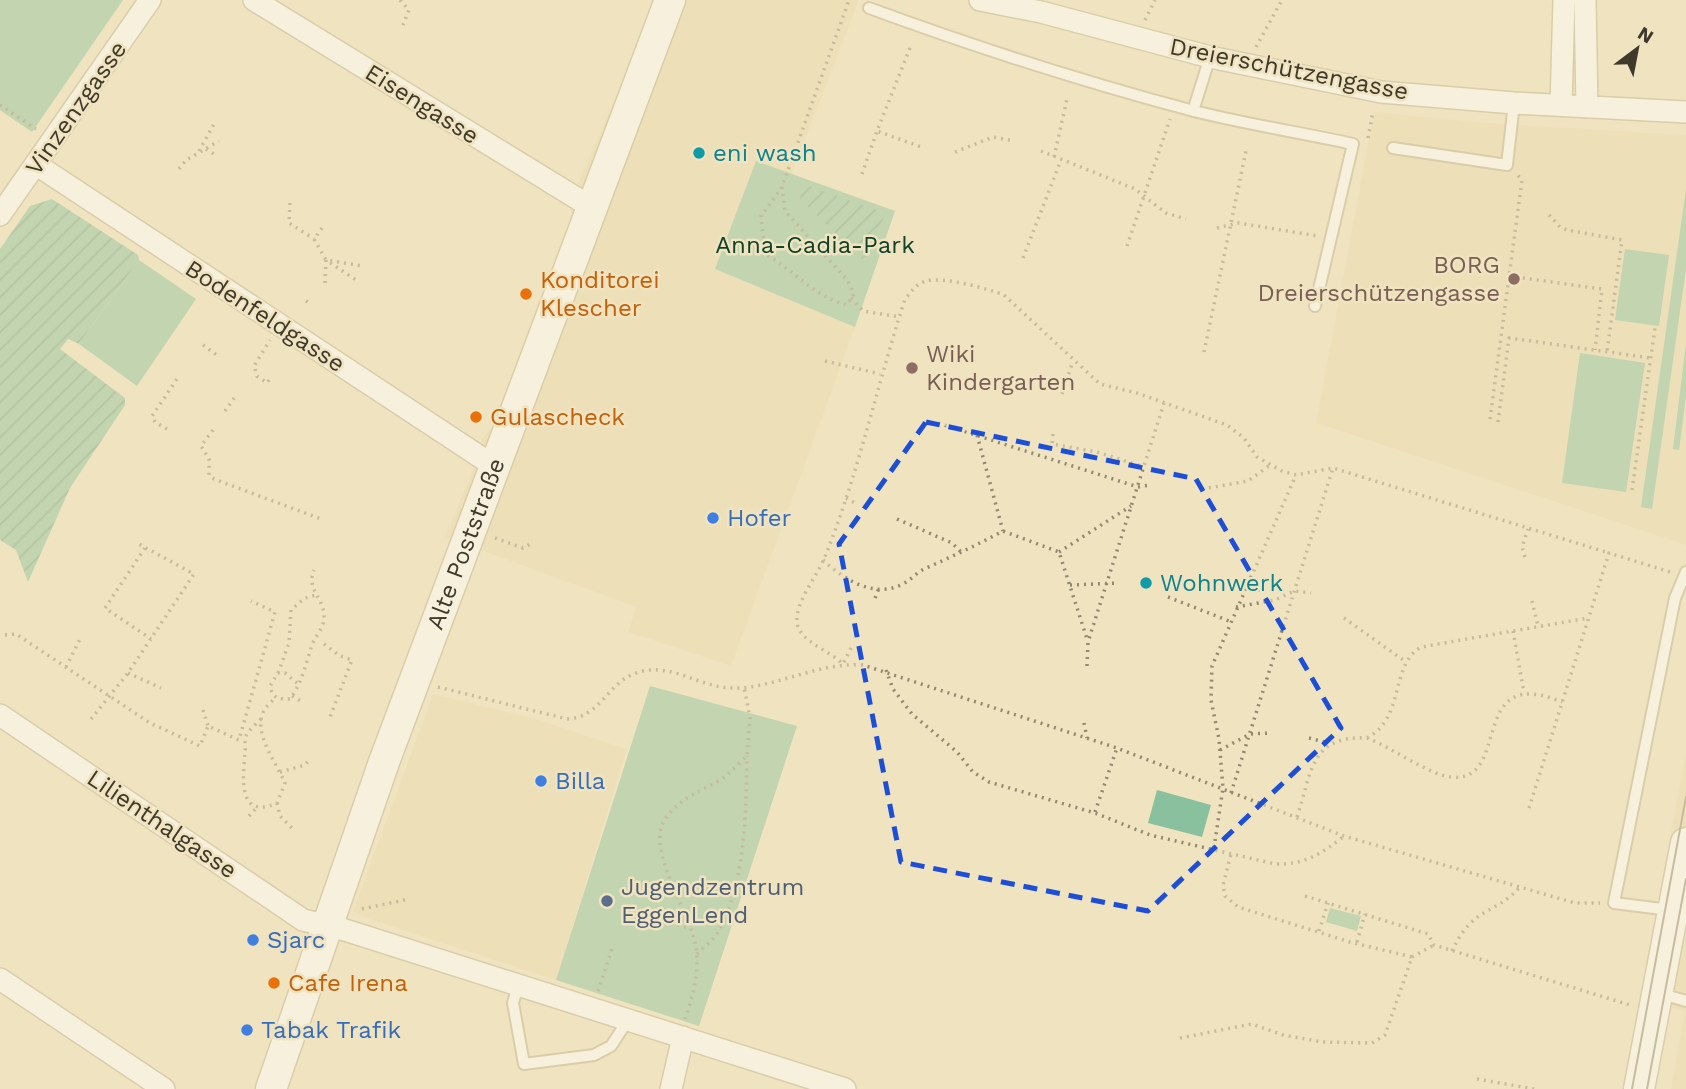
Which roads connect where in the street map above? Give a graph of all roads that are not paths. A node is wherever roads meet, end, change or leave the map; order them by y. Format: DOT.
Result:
graph roads {
  1 [pos="150,0"];
  2 [pos="254,0"];
  3 [pos="670,0"];
  4 [pos="981,0"];
  5 [pos="1564,0"];
  6 [pos="1585,0"];
  7 [pos="869,8"];
  8 [pos="1210,57"];
  9 [pos="1514,103"];
  10 [pos="1561,106"];
  11 [pos="1587,107"];
  12 [pos="1193,111"];
  13 [pos="1686,113"];
  14 [pos="1393,148"];
  15 [pos="37,165"];
  16 [pos="591,207"];
  17 [pos="0,215"];
  18 [pos="1315,306"];
  19 [pos="494,466"];
  20 [pos="1685,574"];
  21 [pos="0,715"];
  22 [pos="1686,842"];
  23 [pos="1673,910"];
  24 [pos="327,927"];
  25 [pos="0,979"];
  26 [pos="518,985"];
  27 [pos="1648,1000"];
  28 [pos="1686,1001"];
  29 [pos="628,1020"];
  30 [pos="684,1029"];
  31 [pos="164,1089"];
  32 [pos="271,1089"];
  33 [pos="671,1089"];
  34 [pos="845,1089"];
  35 [pos="1639,1089"];
  1 -- 15 [label="street, Vinzenzgasse"];
  2 -- 16 [label="street, Eisengasse"];
  3 -- 16 [label="main road, Alte Poststraße"];
  4 -- 8 [label="street, Dreierschützengasse"];
  5 -- 10 [label="street"];
  6 -- 11 [label="street"];
  7 -- 12 [label="lane"];
  8 -- 9 [label="street, Dreierschützengasse"];
  8 -- 12 [label="lane"];
  9 -- 10 [label="street, Dreierschützengasse"];
  9 -- 14 [label="lane"];
  10 -- 11 [label="street, Dreierschützengasse"];
  11 -- 13 [label="street, Dreierschützengasse"];
  12 -- 18 [label="lane"];
  15 -- 17 [label="street, Vinzenzgasse"];
  15 -- 19 [label="street, Bodenfeldgasse"];
  16 -- 19 [label="main road, Alte Poststraße"];
  19 -- 24 [label="main road, Alte Poststraße"];
  20 -- 23 [label="lane"];
  21 -- 24 [label="street, Lilienthalgasse"];
  22 -- 23 [label="main road"];
  23 -- 27 [label="main road"];
  24 -- 26 [label="street, Lilienthalgasse"];
  24 -- 32 [label="main road, Alte Poststraße"];
  25 -- 31 [label="street"];
  26 -- 29 [label="street, Lilienthalgasse"];
  26 -- 29 [label="lane"];
  27 -- 28 [label="lane"];
  27 -- 35 [label="main road"];
  29 -- 30 [label="street, Lilienthalgasse"];
  30 -- 33 [label="street"];
  30 -- 34 [label="street, Lilienthalgasse"];
}
